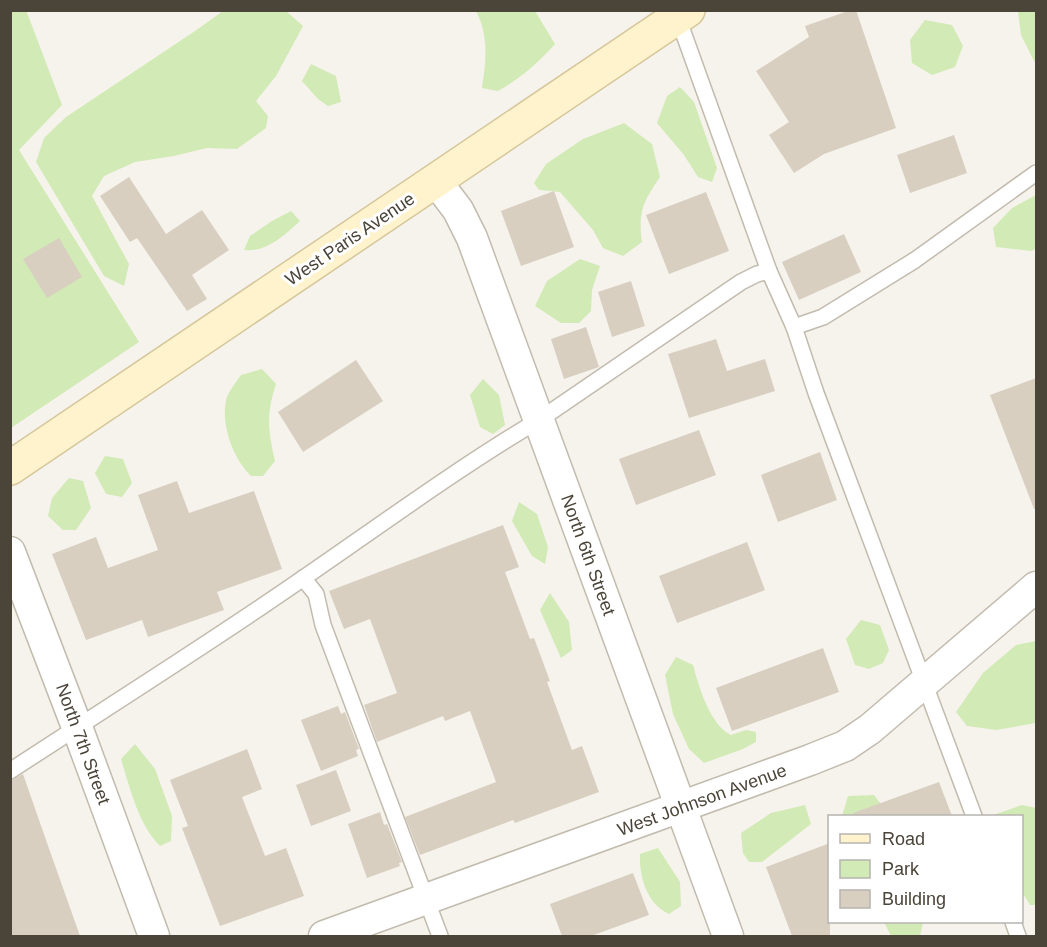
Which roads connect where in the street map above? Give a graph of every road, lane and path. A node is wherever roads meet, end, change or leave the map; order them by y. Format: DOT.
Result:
graph roads {
  1 [pos="683,14"];
  2 [pos="1036,173"];
  3 [pos="436,181"];
  4 [pos="769,271"];
  5 [pos="794,327"];
  6 [pos="539,420"];
  7 [pos="10,468"];
  8 [pos="10,552"];
  9 [pos="303,578"];
  10 [pos="1036,587"];
  11 [pos="925,682"];
  12 [pos="78,727"];
  13 [pos="10,771"];
  14 [pos="681,807"];
  15 [pos="974,815"];
  16 [pos="426,899"];
  17 [pos="154,936"];
  18 [pos="324,936"];
  19 [pos="440,936"];
  20 [pos="728,936"];
  1 -- 3 [label="main road, West Paris Avenue"];
  1 -- 4 [label="lane"];
  2 -- 5 [label="lane"];
  3 -- 6 [label="street, North 6th Street"];
  3 -- 7 [label="main road, West Paris Avenue"];
  4 -- 5 [label="lane"];
  4 -- 6 [label="lane"];
  5 -- 11 [label="lane"];
  6 -- 9 [label="lane"];
  6 -- 14 [label="street, North 6th Street"];
  8 -- 12 [label="street, North 7th Street"];
  9 -- 12 [label="lane"];
  9 -- 16 [label="lane"];
  10 -- 11 [label="street, West Johnson Avenue"];
  11 -- 14 [label="street, West Johnson Avenue"];
  11 -- 15 [label="lane"];
  12 -- 13 [label="lane"];
  12 -- 17 [label="street, North 7th Street"];
  14 -- 16 [label="street, West Johnson Avenue"];
  14 -- 20 [label="street, North 6th Street"];
  16 -- 18 [label="street, West Johnson Avenue"];
  16 -- 19 [label="lane"];
}
